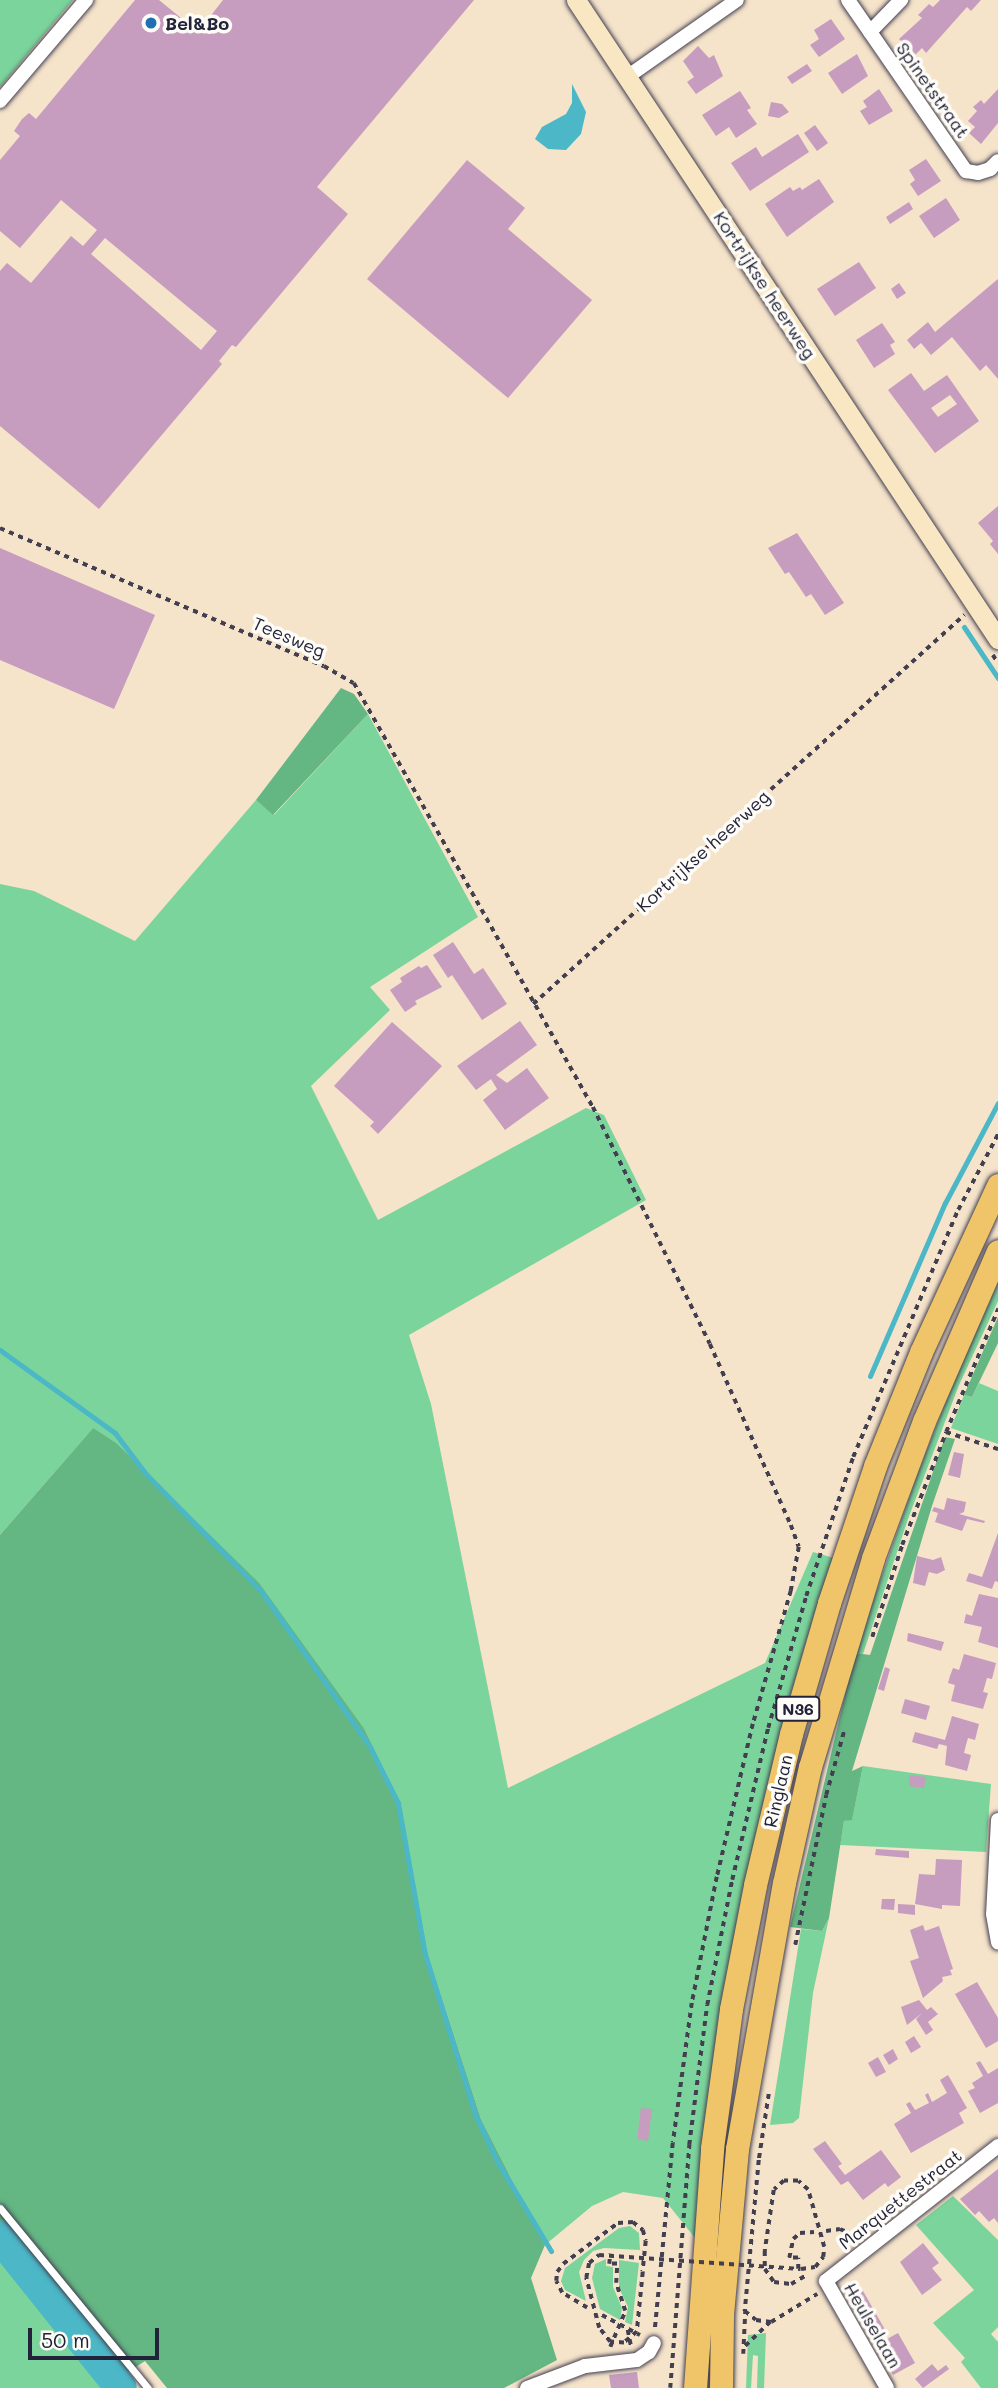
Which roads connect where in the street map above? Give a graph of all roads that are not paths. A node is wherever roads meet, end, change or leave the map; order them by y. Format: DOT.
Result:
graph roads {
  1 [pos="86,0"];
  2 [pos="576,0"];
  3 [pos="737,0"];
  4 [pos="848,0"];
  5 [pos="901,0"];
  6 [pos="870,32"];
  7 [pos="627,76"];
  8 [pos="0,101"];
  9 [pos="998,161"];
  10 [pos="998,639"];
  11 [pos="998,1185"];
  12 [pos="998,1251"];
  13 [pos="998,1820"];
  14 [pos="998,1943"];
  15 [pos="998,2146"];
  16 [pos="0,2208"];
  17 [pos="826,2281"];
  18 [pos="648,2339"];
  19 [pos="148,2388"];
  20 [pos="527,2388"];
  21 [pos="695,2388"];
  22 [pos="721,2388"];
  23 [pos="887,2388"];
  1 -- 8 [label="street"];
  2 -- 7 [label="street, Kortrijkse heerweg"];
  3 -- 7 [label="street"];
  4 -- 6 [label="street, Spinetstraat"];
  5 -- 6 [label="street"];
  6 -- 9 [label="street, Spinetstraat"];
  7 -- 10 [label="street, Kortrijkse heerweg"];
  11 -- 21 [label="main road, Ringlaan / N36"];
  12 -- 22 [label="main road, Ringlaan / N36"];
  13 -- 14 [label="street"];
  15 -- 17 [label="street, Marquettestraat"];
  16 -- 19 [label="lane"];
  17 -- 23 [label="street, Heulselaan"];
  18 -- 20 [label="street"];
}
